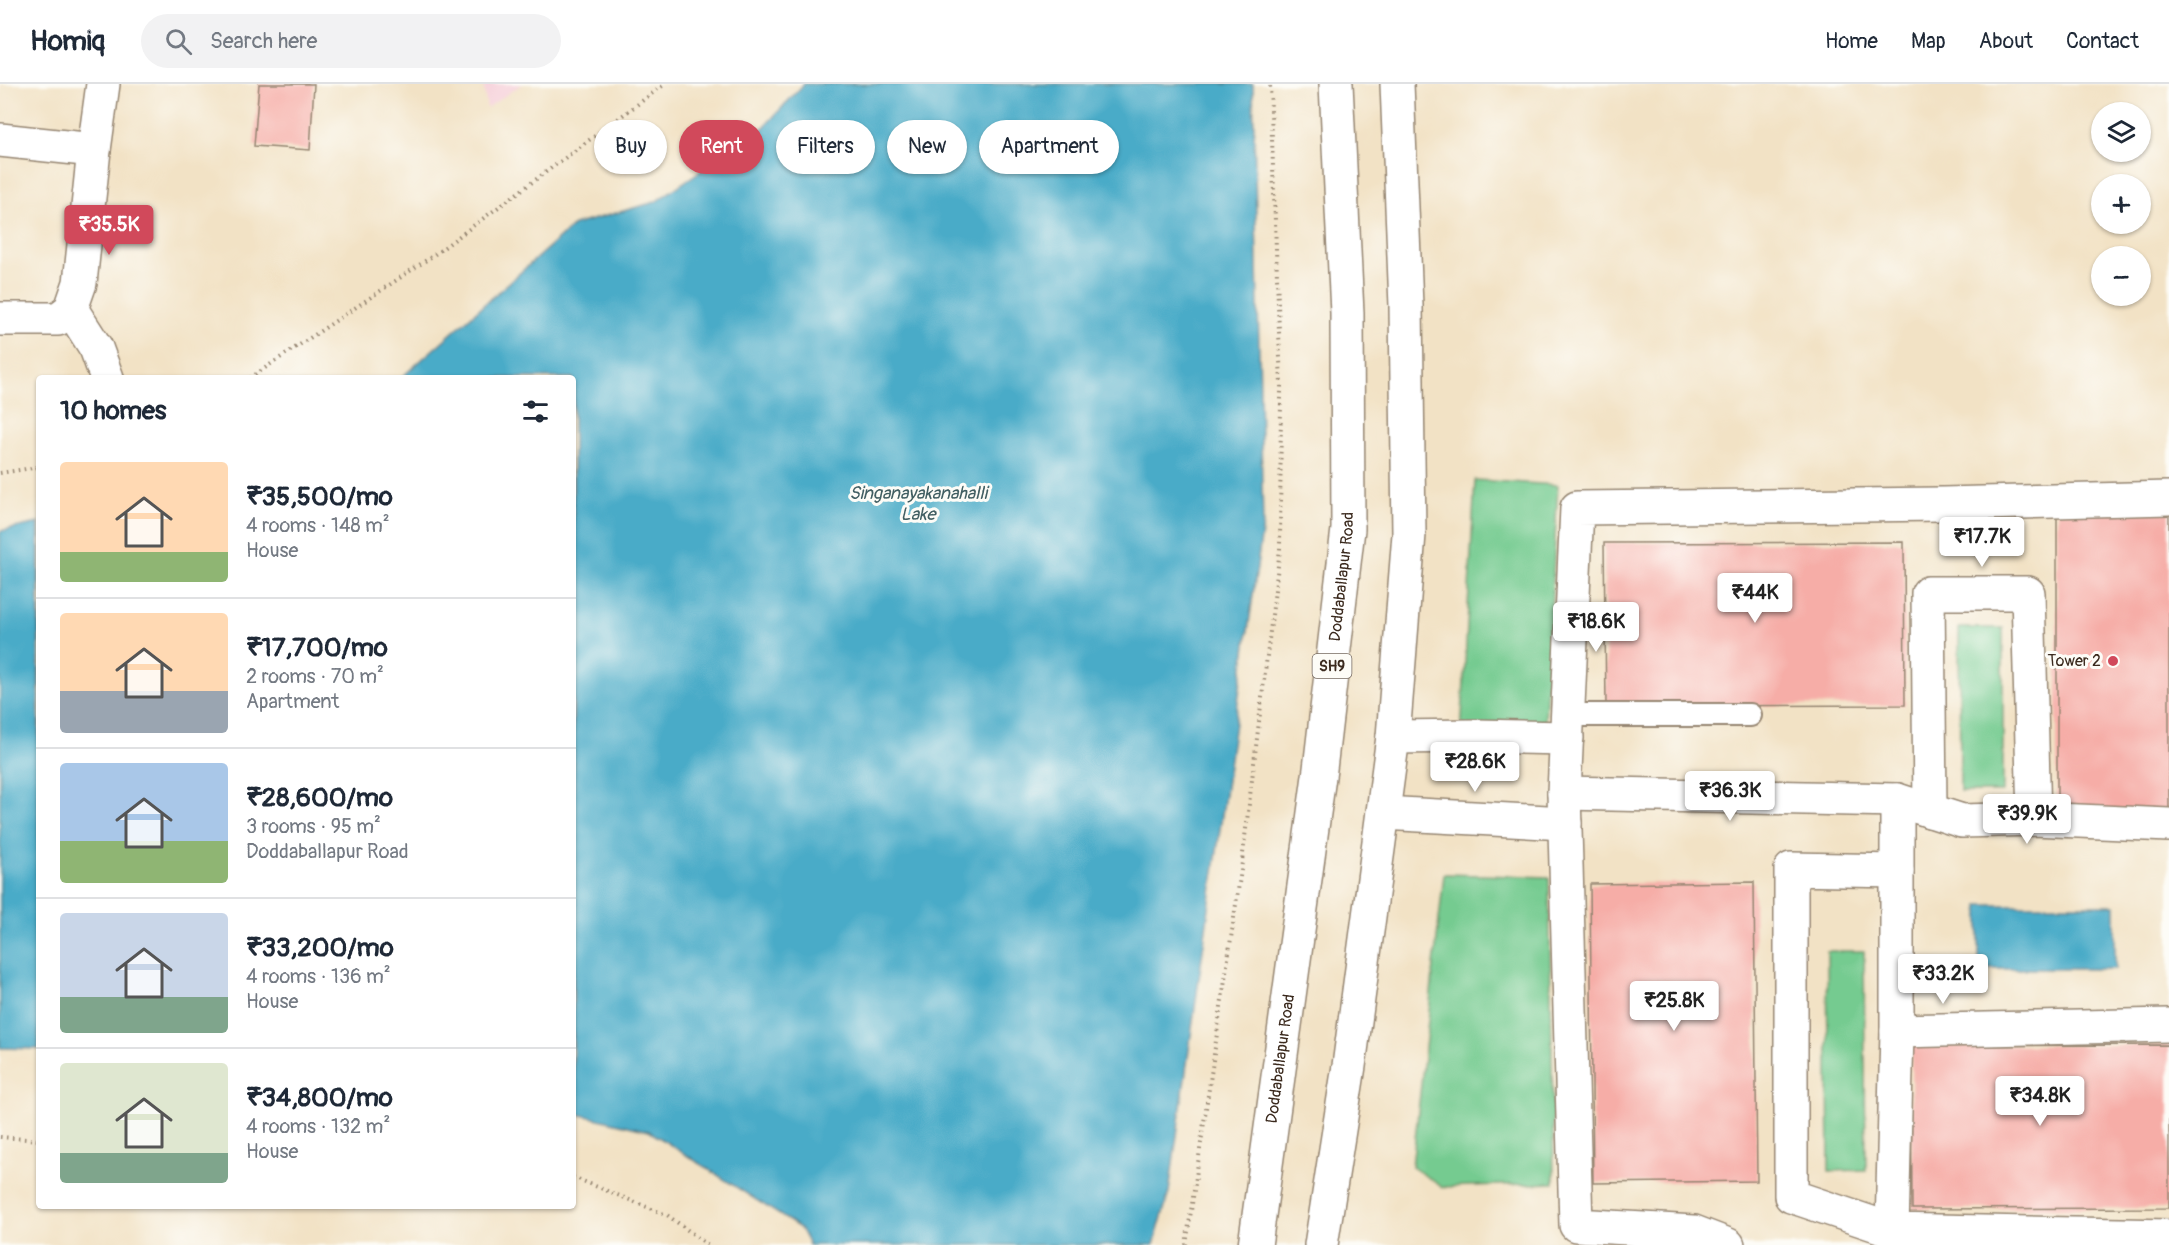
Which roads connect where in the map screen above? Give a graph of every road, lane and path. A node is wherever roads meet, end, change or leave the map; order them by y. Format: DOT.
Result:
graph roads {
  1 [pos="104,84"];
  2 [pos="665,84"];
  3 [pos="1270,84"];
  4 [pos="1336,84"];
  5 [pos="1397,84"];
  6 [pos="0,140"];
  7 [pos="94,150"];
  8 [pos="71,309"];
  9 [pos="0,319"];
  10 [pos="106,375"];
  11 [pos="254,375"];
  12 [pos="36,467"];
  13 [pos="0,473"];
  14 [pos="2169,498"];
  15 [pos="1750,715"];
  16 [pos="1568,726"];
  17 [pos="1393,737"];
  18 [pos="1897,800"];
  19 [pos="1565,808"];
  20 [pos="1930,811"];
  21 [pos="1383,813"];
  22 [pos="2034,819"];
  23 [pos="2169,825"];
  24 [pos="1897,871"];
  25 [pos="2169,1025"];
  26 [pos="1897,1032"];
  27 [pos="0,1137"];
  28 [pos="36,1140"];
  29 [pos="576,1178"];
  30 [pos="1892,1230"];
  31 [pos="2169,1236"];
  32 [pos="1945,1238"];
  33 [pos="708,1245"];
  34 [pos="1186,1245"];
  35 [pos="1256,1245"];
  36 [pos="1321,1245"];
  37 [pos="1728,1245"];
  1 -- 7 [label="street"];
  2 -- 11 [label="path"];
  3 -- 34 [label="path"];
  4 -- 35 [label="street, Doddaballapur Road / SH9"];
  5 -- 17 [label="street"];
  6 -- 7 [label="street"];
  7 -- 8 [label="street"];
  8 -- 9 [label="street"];
  8 -- 10 [label="street"];
  12 -- 13 [label="path"];
  14 -- 16 [label="street"];
  15 -- 16 [label="lane"];
  16 -- 17 [label="street"];
  16 -- 19 [label="street"];
  17 -- 21 [label="street"];
  18 -- 19 [label="street"];
  18 -- 20 [label="street"];
  18 -- 24 [label="street"];
  19 -- 21 [label="street"];
  19 -- 37 [label="street"];
  20 -- 22 [label="street"];
  20 -- 22 [label="street"];
  21 -- 36 [label="street"];
  22 -- 23 [label="street"];
  24 -- 26 [label="street"];
  24 -- 30 [label="street"];
  25 -- 26 [label="street"];
  26 -- 30 [label="street"];
  27 -- 28 [label="path"];
  29 -- 33 [label="path"];
  30 -- 32 [label="street"];
  31 -- 32 [label="street"];
}
